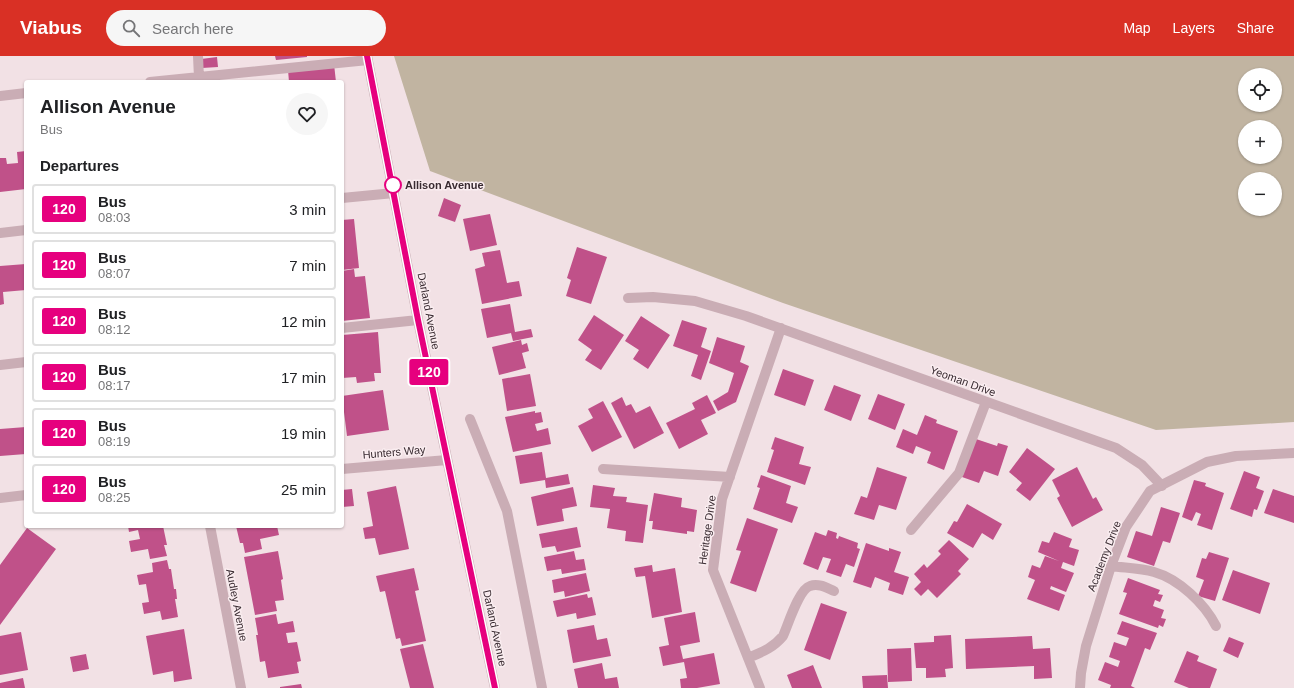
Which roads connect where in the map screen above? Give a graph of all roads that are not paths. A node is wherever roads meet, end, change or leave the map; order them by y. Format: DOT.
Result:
graph roads {
  1 [pos="198,56"];
  2 [pos="367,58"];
  3 [pos="199,78"];
  4 [pos="174,80"];
  5 [pos="24,93"];
  6 [pos="0,96"];
  7 [pos="394,193"];
  8 [pos="344,198"];
  9 [pos="24,230"];
  10 [pos="0,233"];
  11 [pos="628,298"];
  12 [pos="418,320"];
  13 [pos="344,328"];
  14 [pos="781,328"];
  15 [pos="24,362"];
  16 [pos="0,364"];
  17 [pos="986,402"];
  18 [pos="470,419"];
  19 [pos="1294,453"];
  20 [pos="447,460"];
  21 [pos="344,468"];
  22 [pos="603,468"];
  23 [pos="730,477"];
  24 [pos="1162,486"];
  25 [pos="24,496"];
  26 [pos="0,498"];
  27 [pos="210,528"];
  28 [pos="911,530"];
  29 [pos="1111,566"];
  30 [pos="834,591"];
  31 [pos="1216,626"];
  32 [pos="748,658"];
  33 [pos="241,688"];
  34 [pos="495,688"];
  35 [pos="542,688"];
  36 [pos="760,688"];
  37 [pos="1080,688"];
  1 -- 3 [label="street"];
  2 -- 3 [label="street"];
  2 -- 7 [label="street, Darland Avenue"];
  3 -- 4 [label="street"];
  5 -- 6 [label="street"];
  7 -- 8 [label="street"];
  7 -- 12 [label="street, Darland Avenue"];
  9 -- 10 [label="street"];
  11 -- 14 [label="street, Yeoman Drive"];
  12 -- 13 [label="street"];
  12 -- 20 [label="street, Darland Avenue"];
  14 -- 17 [label="street, Yeoman Drive"];
  14 -- 23 [label="street, Heritage Drive"];
  15 -- 16 [label="street"];
  17 -- 24 [label="street, Yeoman Drive"];
  17 -- 28 [label="street"];
  18 -- 35 [label="street"];
  19 -- 24 [label="street, Academy Drive"];
  20 -- 21 [label="street, Hunters Way"];
  20 -- 34 [label="street, Darland Avenue"];
  22 -- 23 [label="street"];
  23 -- 32 [label="street, Heritage Drive"];
  24 -- 29 [label="street, Academy Drive"];
  25 -- 26 [label="street"];
  27 -- 33 [label="street, Audley Avenue"];
  29 -- 31 [label="street"];
  29 -- 37 [label="street, Academy Drive"];
  30 -- 32 [label="street"];
  32 -- 36 [label="street, Heritage Drive"];
}
